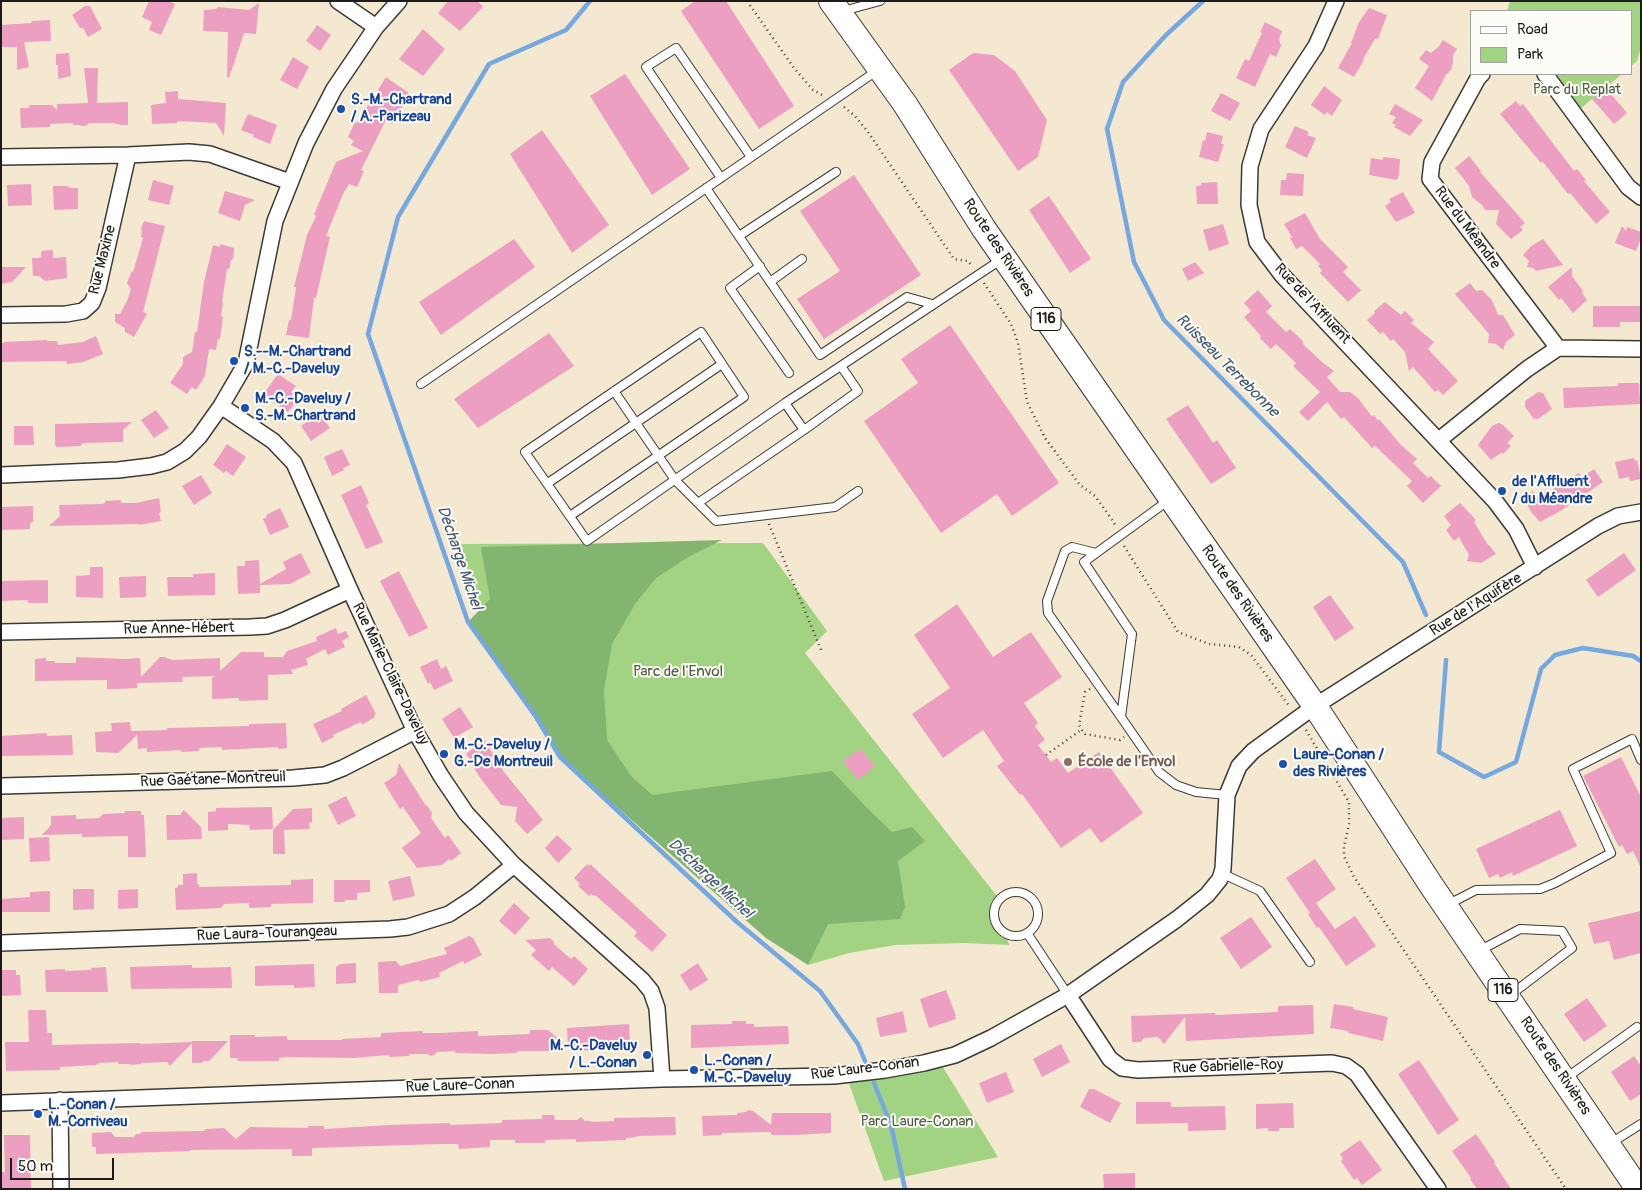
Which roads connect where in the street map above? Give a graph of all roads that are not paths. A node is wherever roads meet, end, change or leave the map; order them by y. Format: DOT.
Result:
graph roads {
  1 [pos="338,1"];
  2 [pos="399,1"];
  3 [pos="866,1"];
  4 [pos="880,1"];
  5 [pos="1336,1"];
  6 [pos="843,7"];
  7 [pos="376,27"];
  8 [pos="880,69"];
  9 [pos="1481,75"];
  10 [pos="1546,75"];
  11 [pos="128,155"];
  12 [pos="1,157"];
  13 [pos="751,157"];
  14 [pos="836,172"];
  15 [pos="721,178"];
  16 [pos="290,182"];
  17 [pos="706,188"];
  18 [pos="1641,196"];
  19 [pos="739,236"];
  20 [pos="1004,258"];
  21 [pos="802,259"];
  22 [pos="760,266"];
  23 [pos="770,282"];
  24 [pos="932,304"];
  25 [pos="1,315"];
  26 [pos="1558,348"];
  27 [pos="1641,349"];
  28 [pos="722,364"];
  29 [pos="840,366"];
  30 [pos="789,373"];
  31 [pos="421,384"];
  32 [pos="614,391"];
  33 [pos="784,403"];
  34 [pos="221,406"];
  35 [pos="636,423"];
  36 [pos="804,430"];
  37 [pos="1439,440"];
  38 [pos="659,456"];
  39 [pos="1,475"];
  40 [pos="675,480"];
  41 [pos="548,483"];
  42 [pos="858,491"];
  43 [pos="1171,499"];
  44 [pos="698,503"];
  45 [pos="1641,512"];
  46 [pos="570,516"];
  47 [pos="1096,553"];
  48 [pos="1535,567"];
  49 [pos="350,590"];
  50 [pos="1,632"];
  51 [pos="1315,706"];
  52 [pos="1121,717"];
  53 [pos="415,731"];
  54 [pos="1641,760"];
  55 [pos="1,786"];
  56 [pos="1227,795"];
  57 [pos="514,865"];
  58 [pos="1221,873"];
  59 [pos="1446,906"];
  60 [pos="1027,933"];
  61 [pos="1,943"];
  62 [pos="1477,952"];
  63 [pos="1310,962"];
  64 [pos="1068,995"];
  65 [pos="1508,997"];
  66 [pos="1637,1027"];
  67 [pos="662,1079"];
  68 [pos="1564,1079"];
  69 [pos="60,1100"];
  70 [pos="1,1103"];
  71 [pos="1641,1124"];
  72 [pos="1608,1145"];
  73 [pos="1637,1181"];
  74 [pos="61,1189"];
  75 [pos="1438,1189"];
  1 -- 7 [label="street"];
  2 -- 7 [label="street"];
  3 -- 6 [label="lane"];
  4 -- 6 [label="lane"];
  5 -- 37 [label="street, Rue de l'Affluent"];
  6 -- 8 [label="main road, Route des Rivières / 116"];
  7 -- 16 [label="street"];
  8 -- 13 [label="lane"];
  8 -- 20 [label="main road, Route des Rivières / 116"];
  9 -- 26 [label="street, Rue du Mèandre"];
  10 -- 18 [label="street"];
  11 -- 12 [label="street"];
  11 -- 16 [label="street"];
  11 -- 25 [label="street, Rue Maxine"];
  13 -- 15 [label="lane"];
  13 -- 15 [label="lane"];
  14 -- 19 [label="lane"];
  15 -- 17 [label="lane"];
  16 -- 34 [label="street"];
  17 -- 19 [label="lane"];
  17 -- 31 [label="lane"];
  19 -- 22 [label="lane"];
  20 -- 24 [label="lane"];
  20 -- 43 [label="main road, Route des Rivières / 116"];
  21 -- 23 [label="lane"];
  22 -- 23 [label="lane"];
  22 -- 30 [label="lane"];
  23 -- 24 [label="lane"];
  24 -- 29 [label="lane"];
  26 -- 27 [label="street"];
  26 -- 37 [label="street"];
  28 -- 32 [label="lane"];
  28 -- 35 [label="lane"];
  28 -- 38 [label="lane"];
  29 -- 33 [label="lane"];
  29 -- 36 [label="lane"];
  32 -- 35 [label="lane"];
  32 -- 41 [label="lane"];
  33 -- 36 [label="lane"];
  33 -- 40 [label="lane"];
  34 -- 39 [label="street"];
  34 -- 49 [label="street, Rue Marie-Claire-Daveluy"];
  35 -- 38 [label="lane"];
  35 -- 41 [label="lane"];
  36 -- 44 [label="lane"];
  37 -- 48 [label="street, Rue de l'Affluent"];
  38 -- 40 [label="lane"];
  38 -- 46 [label="lane"];
  40 -- 44 [label="lane"];
  40 -- 46 [label="lane"];
  41 -- 46 [label="lane"];
  42 -- 44 [label="lane"];
  43 -- 47 [label="lane"];
  43 -- 51 [label="main road, Route des Rivières / 116"];
  45 -- 48 [label="street, Rue de l'Aquifère"];
  47 -- 52 [label="lane"];
  47 -- 52 [label="lane"];
  48 -- 51 [label="street, Rue de l'Aquifère"];
  49 -- 50 [label="street, Rue Anne-Hébert"];
  49 -- 53 [label="street, Rue Marie-Claire-Daveluy"];
  51 -- 56 [label="street, Rue Laure-Conan"];
  51 -- 59 [label="main road, Route des Rivières / 116"];
  52 -- 56 [label="lane"];
  53 -- 55 [label="street, Rue Gaétane-Montreuil"];
  53 -- 57 [label="street, Rue Marie-Claire-Daveluy"];
  54 -- 59 [label="lane"];
  56 -- 58 [label="street, Rue Laure-Conan"];
  57 -- 61 [label="street, Rue Laura-Tourangeau"];
  57 -- 67 [label="street, Rue Marie-Claire-Daveluy"];
  58 -- 63 [label="lane"];
  58 -- 64 [label="street, Rue Laure-Conan"];
  59 -- 62 [label="main road, Route des Rivières / 116"];
  60 -- 60 [label="lane"];
  60 -- 64 [label="lane, Rue Gabrielle-Roy"];
  62 -- 65 [label="main road, Route des Rivières / 116"];
  62 -- 65 [label="lane"];
  64 -- 67 [label="street, Rue Laure-Conan"];
  64 -- 75 [label="street, Rue Gabrielle-Roy"];
  65 -- 68 [label="main road, Route des Rivières / 116"];
  66 -- 68 [label="lane"];
  67 -- 69 [label="street, Rue Laure-Conan"];
  68 -- 72 [label="main road, Route des Rivières / 116"];
  69 -- 70 [label="street, Rue Laure-Conan"];
  69 -- 74 [label="street"];
  71 -- 72 [label="lane"];
  72 -- 73 [label="main road, Route des Rivières / 116"];
}
